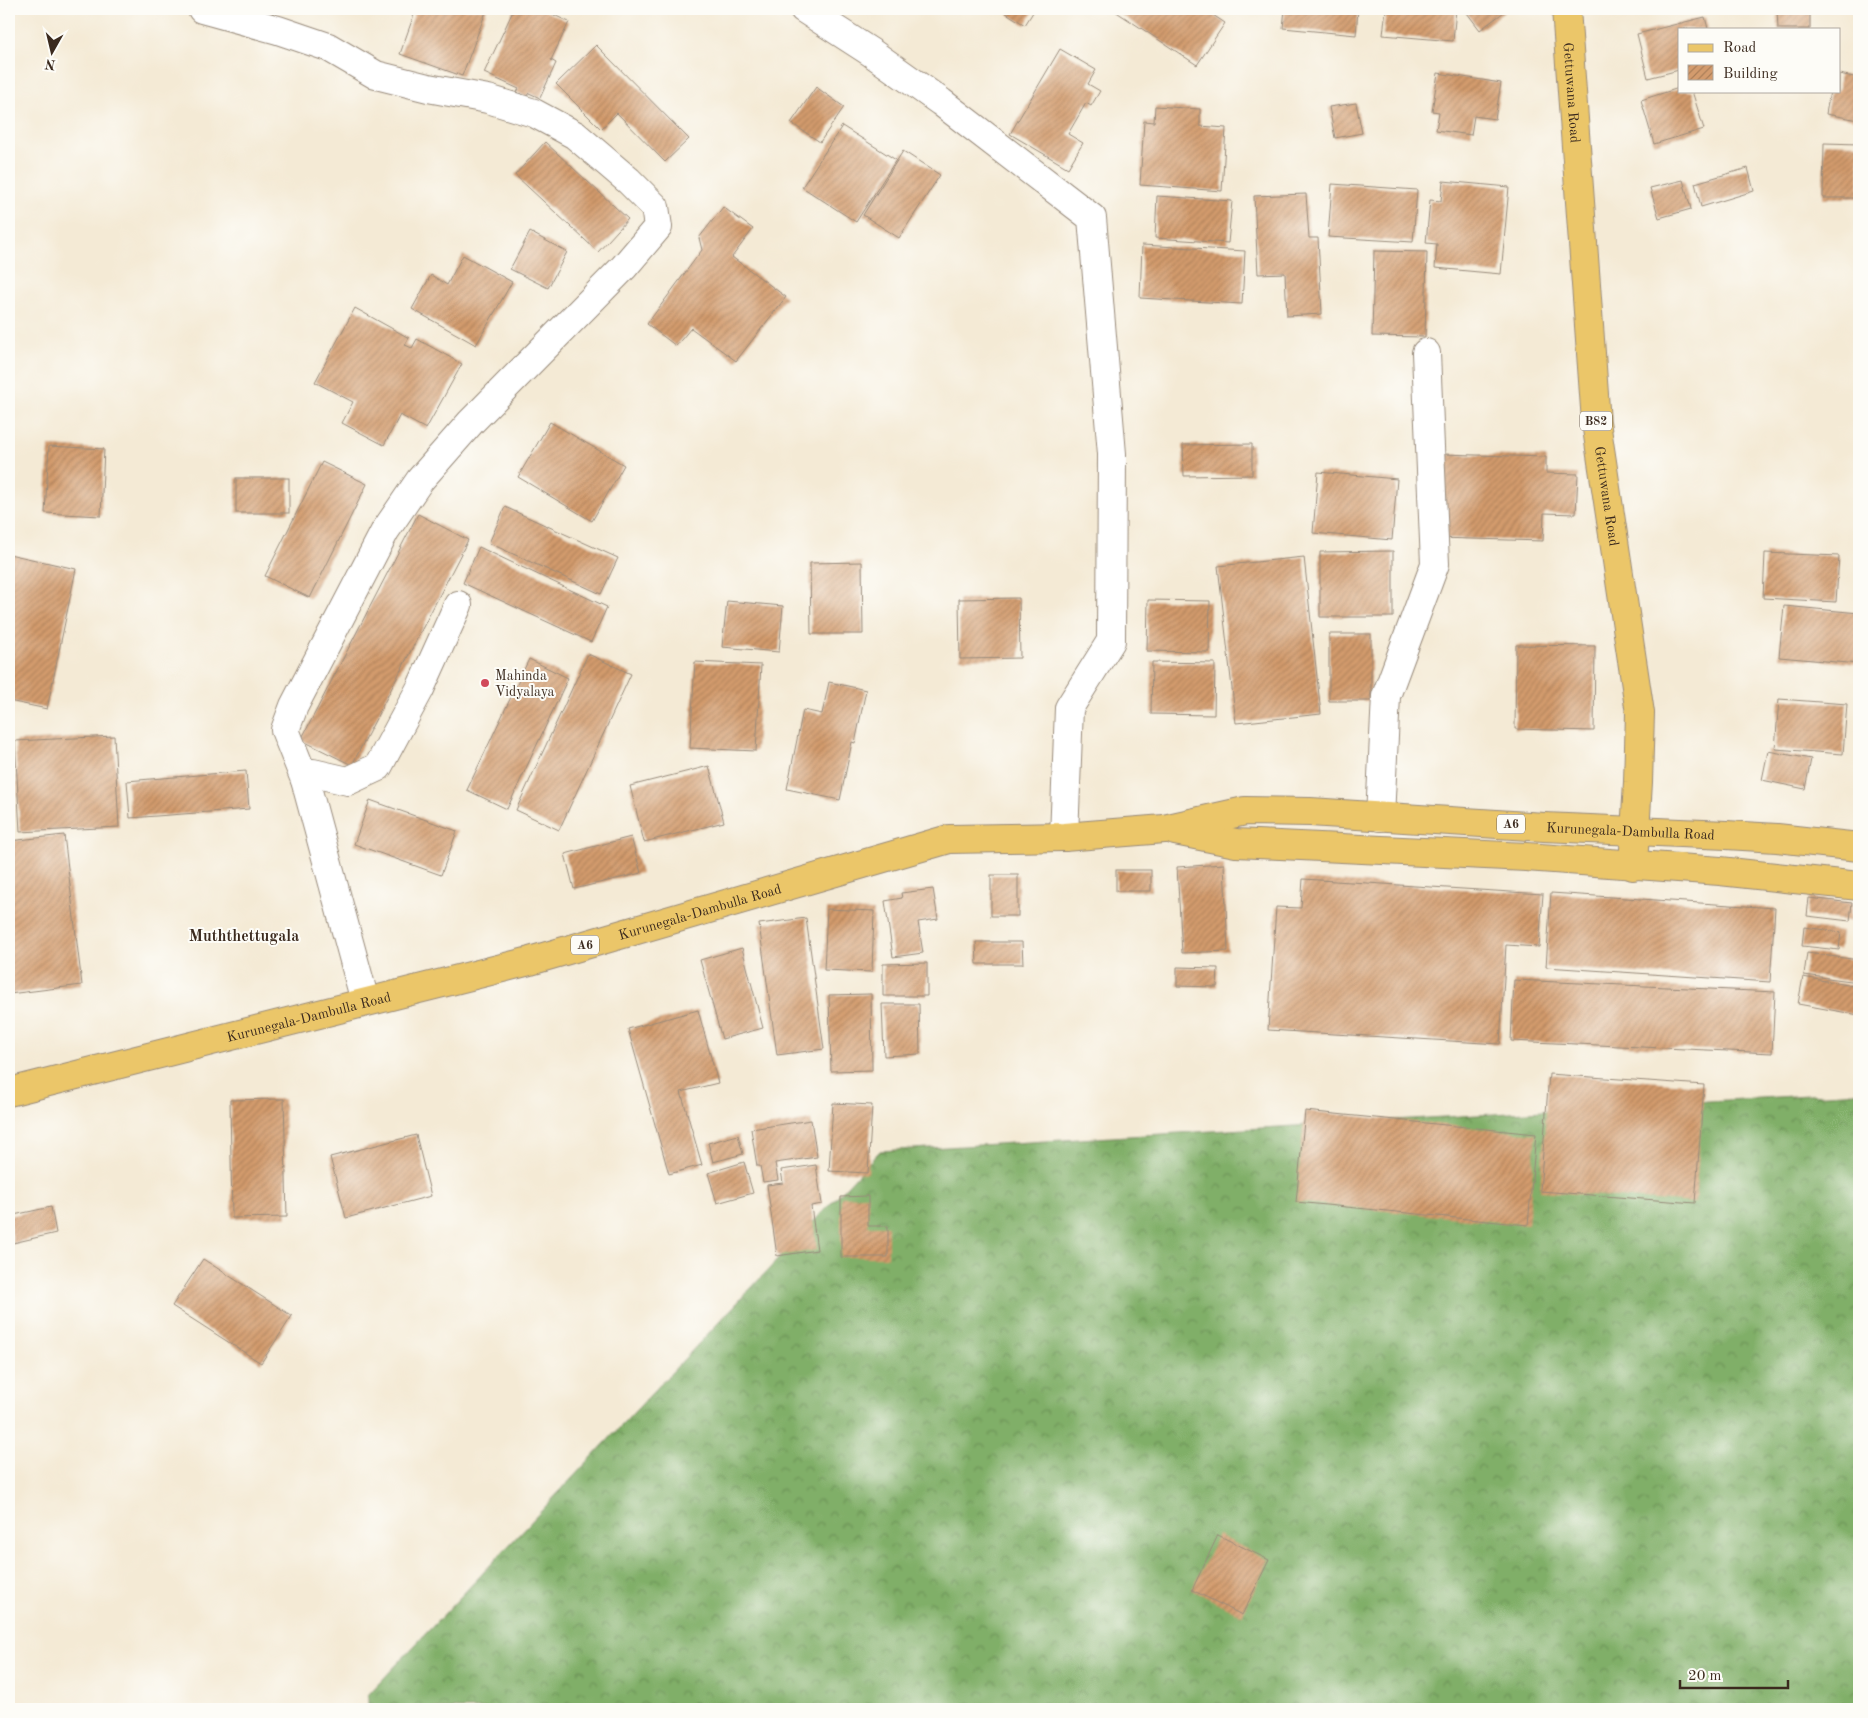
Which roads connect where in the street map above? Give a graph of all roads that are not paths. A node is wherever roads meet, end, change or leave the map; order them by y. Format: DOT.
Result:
graph roads {
  1 [pos="202,9"];
  2 [pos="804,9"];
  3 [pos="1566,9"];
  4 [pos="1426,353"];
  5 [pos="458,605"];
  6 [pos="305,780"];
  7 [pos="1380,817"];
  8 [pos="1164,828"];
  9 [pos="1636,832"];
  10 [pos="1064,837"];
  11 [pos="1859,847"];
  12 [pos="1633,866"];
  13 [pos="1859,886"];
  14 [pos="365,1001"];
  15 [pos="9,1092"];
  1 -- 6 [label="street"];
  2 -- 10 [label="street"];
  3 -- 9 [label="main road, Gettuwana Road / B82"];
  4 -- 7 [label="street"];
  5 -- 6 [label="street"];
  6 -- 14 [label="street"];
  7 -- 8 [label="main road, Kurunegala-Dambulla Road / A6"];
  7 -- 9 [label="main road, Kurunegala-Dambulla Road / A6"];
  8 -- 10 [label="main road, Kurunegala-Dambulla Road / A6"];
  8 -- 12 [label="main road, Kurunegala-Dambulla Road / A6"];
  9 -- 11 [label="main road, Kurunegala-Dambulla Road / A6"];
  9 -- 12 [label="main road, Gettuwana Road"];
  10 -- 14 [label="main road, Kurunegala-Dambulla Road / A6"];
  12 -- 13 [label="main road, Kurunegala-Dambulla Road / A6"];
  14 -- 15 [label="main road, Kurunegala-Dambulla Road / A6"];
}
